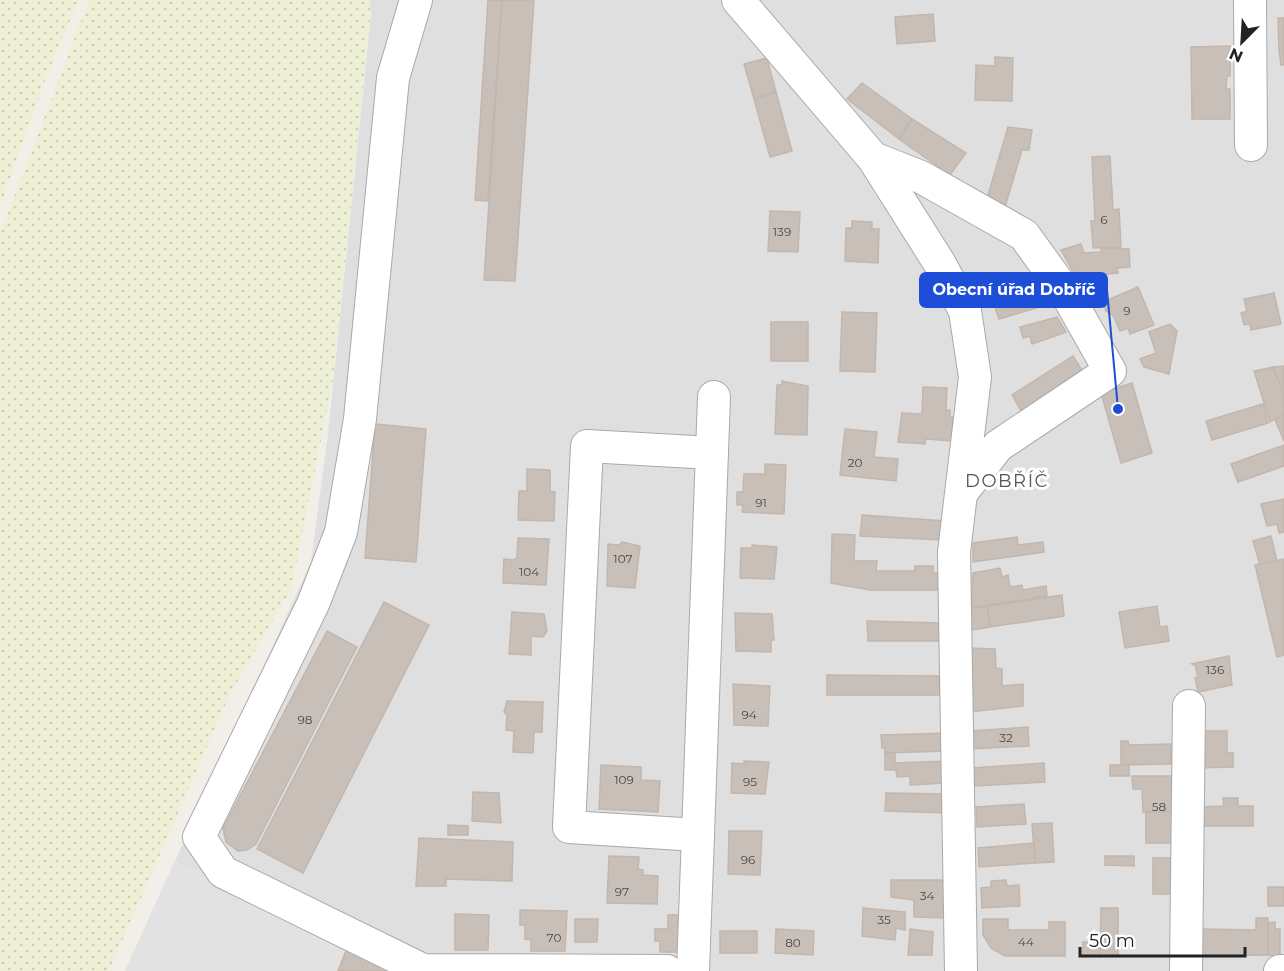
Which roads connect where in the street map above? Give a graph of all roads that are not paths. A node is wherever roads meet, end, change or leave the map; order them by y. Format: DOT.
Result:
graph roads {
  1 [pos="416,0"];
  2 [pos="738,0"];
  3 [pos="1250,0"];
  4 [pos="1251,145"];
  5 [pos="873,158"];
  6 [pos="714,397"];
  7 [pos="712,453"];
  8 [pos="963,491"];
  9 [pos="1189,706"];
  10 [pos="698,835"];
  11 [pos="423,970"];
  12 [pos="667,971"];
  13 [pos="693,971"];
  14 [pos="961,971"];
  15 [pos="1186,971"];
  1 -- 11 [label="street"];
  2 -- 5 [label="street"];
  3 -- 4 [label="street"];
  5 -- 8 [label="street"];
  5 -- 8 [label="street"];
  6 -- 7 [label="street"];
  7 -- 10 [label="street"];
  7 -- 10 [label="street"];
  8 -- 14 [label="street"];
  9 -- 15 [label="street"];
  10 -- 13 [label="street"];
  11 -- 12 [label="street"];
}
